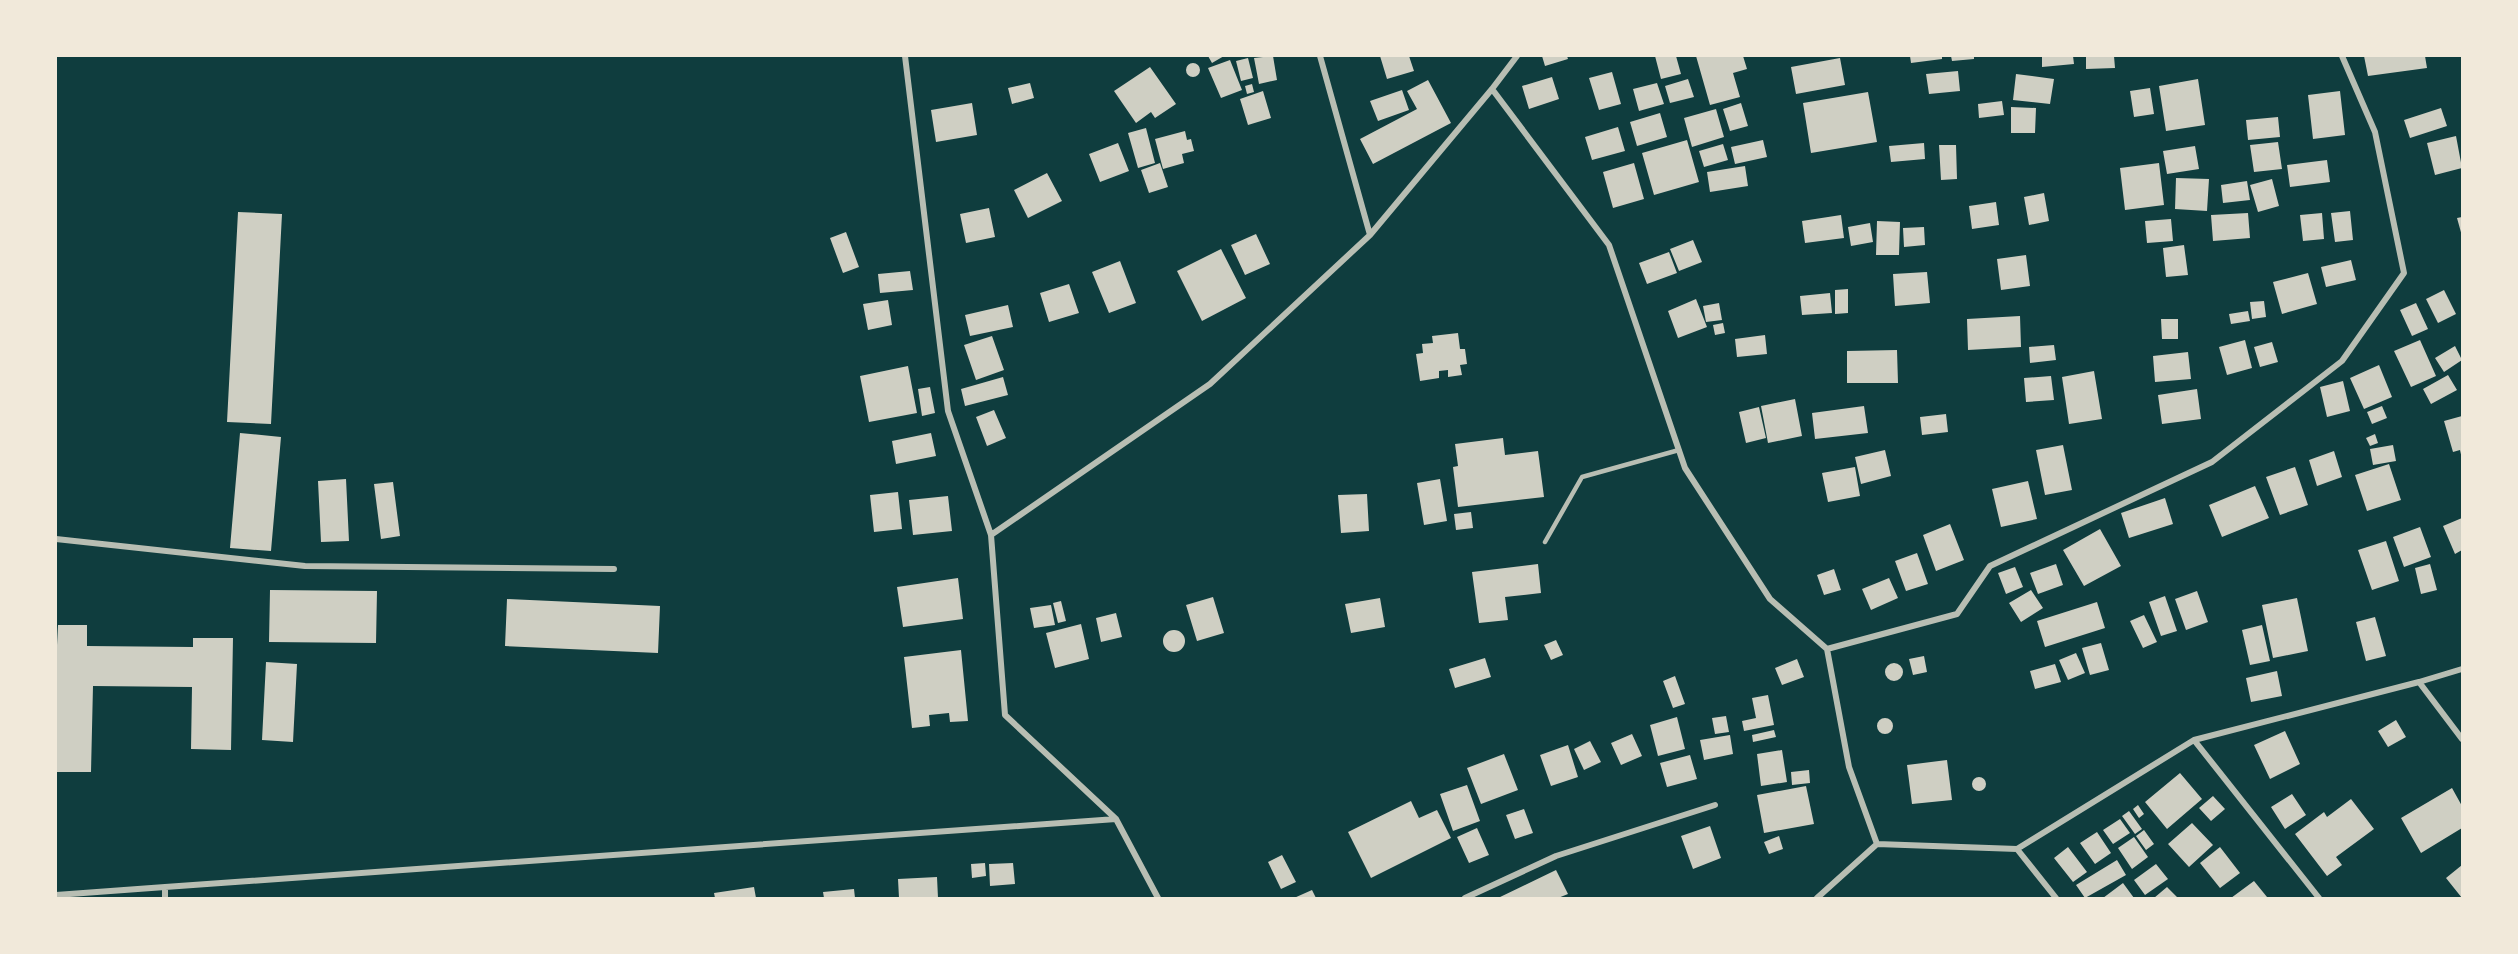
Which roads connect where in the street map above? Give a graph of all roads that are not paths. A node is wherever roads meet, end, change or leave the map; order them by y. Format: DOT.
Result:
graph roads {
  1 [pos="905,56"];
  2 [pos="1320,56"];
  3 [pos="1517,56"];
  4 [pos="2343,56"];
  5 [pos="1492,89"];
  6 [pos="1370,234"];
  7 [pos="1679,450"];
  8 [pos="991,535"];
  9 [pos="56,539"];
  10 [pos="1545,542"];
  11 [pos="614,569"];
  12 [pos="1827,649"];
  13 [pos="2463,669"];
  14 [pos="2419,682"];
  15 [pos="2463,739"];
  16 [pos="2194,740"];
  17 [pos="1715,805"];
  18 [pos="1116,819"];
  19 [pos="1877,844"];
  20 [pos="2017,849"];
  21 [pos="165,887"];
  22 [pos="56,895"];
  23 [pos="165,898"];
  24 [pos="1158,898"];
  25 [pos="1465,898"];
  26 [pos="1817,898"];
  27 [pos="2056,898"];
  28 [pos="2319,898"];
  1 -- 8 [label="street"];
  2 -- 6 [label="street"];
  3 -- 5 [label="street"];
  4 -- 12 [label="street"];
  5 -- 6 [label="street"];
  5 -- 7 [label="street"];
  6 -- 8 [label="street"];
  7 -- 10 [label="lane"];
  7 -- 12 [label="street"];
  8 -- 18 [label="street"];
  9 -- 11 [label="street"];
  12 -- 19 [label="street"];
  13 -- 14 [label="street"];
  14 -- 15 [label="street"];
  14 -- 16 [label="street"];
  16 -- 20 [label="street"];
  16 -- 28 [label="street"];
  17 -- 25 [label="street"];
  18 -- 21 [label="street"];
  18 -- 24 [label="street"];
  19 -- 20 [label="street"];
  19 -- 26 [label="street"];
  20 -- 27 [label="street"];
  21 -- 22 [label="street"];
  21 -- 23 [label="street"];
}
